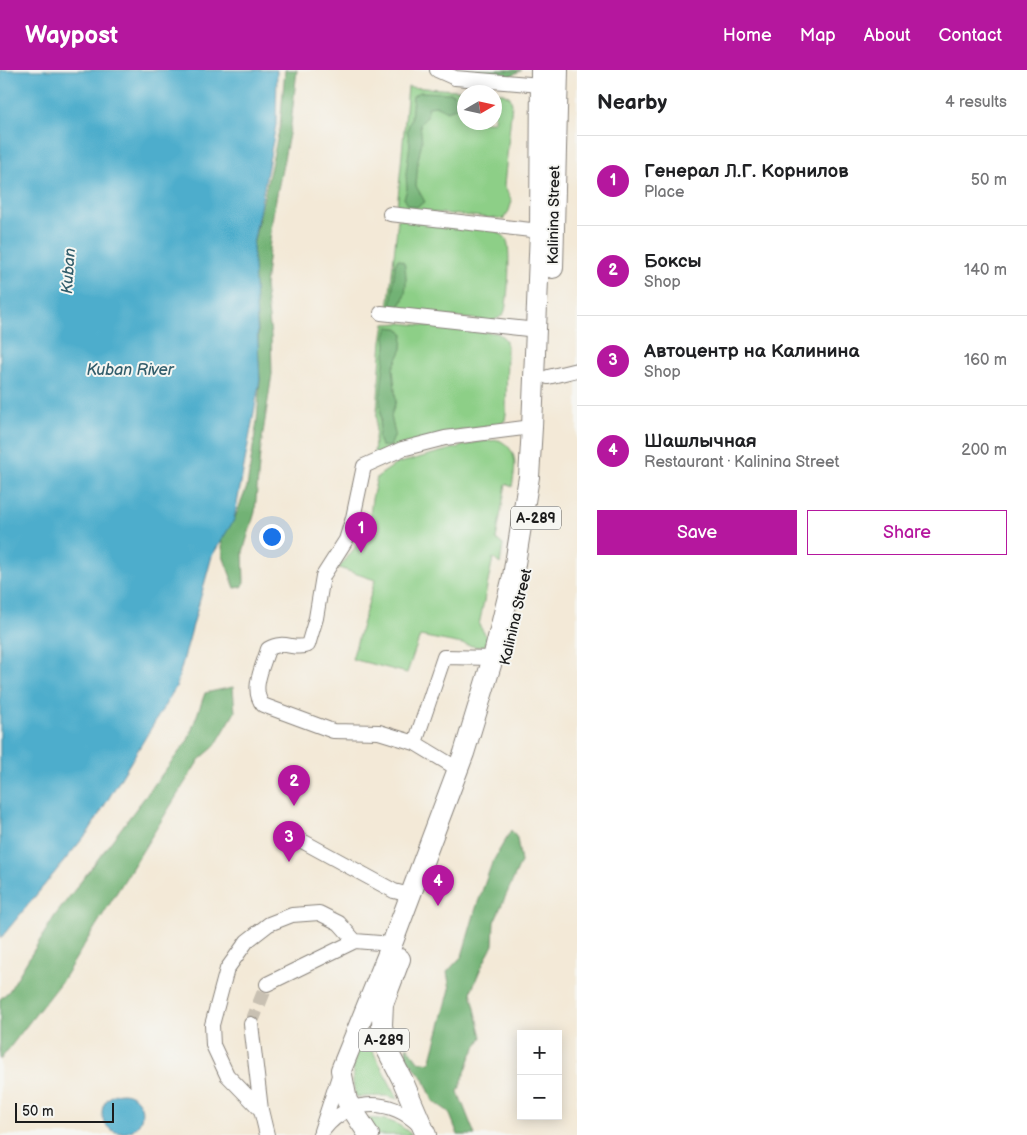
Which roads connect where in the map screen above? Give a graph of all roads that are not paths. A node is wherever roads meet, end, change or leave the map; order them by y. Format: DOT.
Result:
graph roads {
  1 [pos="437,70"];
  2 [pos="558,70"];
  3 [pos="541,77"];
  4 [pos="390,214"];
  5 [pos="540,231"];
  6 [pos="381,312"];
  7 [pos="537,330"];
  8 [pos="577,370"];
  9 [pos="548,377"];
  10 [pos="532,427"];
  11 [pos="494,658"];
  12 [pos="415,743"];
  13 [pos="458,769"];
  14 [pos="293,836"];
  15 [pos="410,895"];
  16 [pos="355,941"];
  17 [pos="392,944"];
  18 [pos="267,984"];
  19 [pos="251,1024"];
  20 [pos="341,1070"];
  21 [pos="351,1109"];
  22 [pos="261,1110"];
  23 [pos="424,1132"];
  24 [pos="266,1135"];
  25 [pos="320,1135"];
  26 [pos="369,1135"];
  1 -- 3 [label="street"];
  2 -- 9 [label="highway, Kalinina Street / А-289"];
  3 -- 5 [label="highway, Kalinina Street / А-289"];
  4 -- 5 [label="street"];
  5 -- 7 [label="highway, Kalinina Street / А-289"];
  6 -- 7 [label="street"];
  7 -- 10 [label="highway, Kalinina Street / А-289"];
  8 -- 9 [label="street"];
  9 -- 23 [label="highway, Kalinina Street / А-289"];
  10 -- 11 [label="highway, Kalinina Street / А-289"];
  10 -- 12 [label="street"];
  11 -- 12 [label="street"];
  11 -- 13 [label="highway, Kalinina Street / А-289"];
  12 -- 13 [label="street"];
  13 -- 15 [label="highway, Kalinina Street / А-289"];
  14 -- 15 [label="street"];
  15 -- 17 [label="highway, Kalinina Street / А-289"];
  16 -- 17 [label="street"];
  16 -- 18 [label="street"];
  16 -- 22 [label="street"];
  17 -- 20 [label="highway, Kalinina Street / А-289"];
  19 -- 22 [label="street"];
  20 -- 21 [label="highway"];
  20 -- 25 [label="street, Kalinina Street / А-289"];
  21 -- 23 [label="street"];
  21 -- 25 [label="street"];
  21 -- 26 [label="highway"];
  22 -- 24 [label="street"];
}
